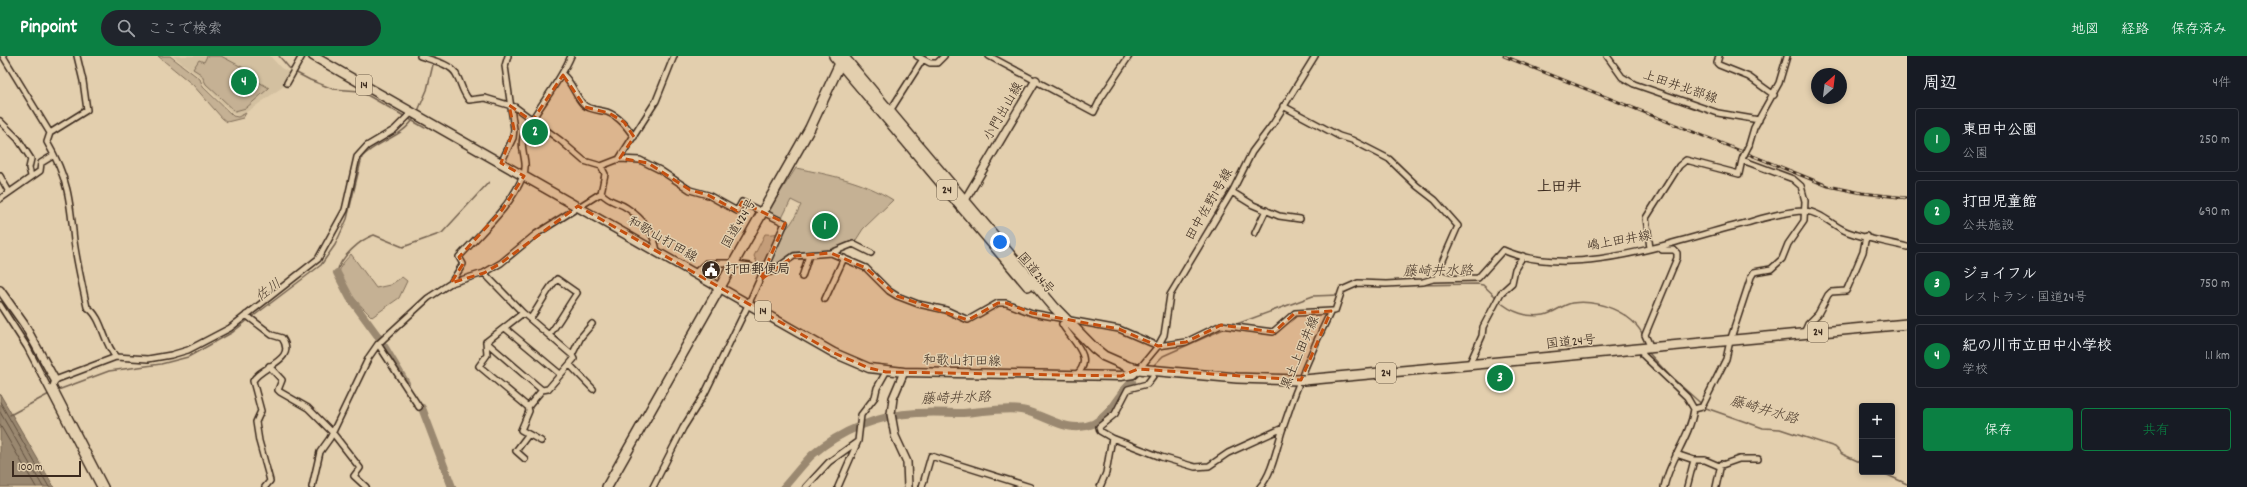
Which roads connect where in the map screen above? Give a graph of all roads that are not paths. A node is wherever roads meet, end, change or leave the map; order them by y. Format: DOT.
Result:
graph roads {
  1 [pos="3,56"];
  2 [pos="77,56"];
  3 [pos="302,56"];
  4 [pos="313,56"];
  5 [pos="420,56"];
  6 [pos="508,56"];
  7 [pos="571,56"];
  8 [pos="674,56"];
  9 [pos="834,56"];
  10 [pos="917,56"];
  11 [pos="944,56"];
  12 [pos="989,56"];
  13 [pos="1128,56"];
  14 [pos="1315,56"];
  15 [pos="1607,56"];
  16 [pos="1719,56"];
  17 [pos="1787,56"];
  18 [pos="842,58"];
  19 [pos="923,59"];
  20 [pos="563,75"];
  21 [pos="1036,80"];
  22 [pos="287,83"];
  23 [pos="1774,95"];
  24 [pos="510,104"];
  25 [pos="1283,106"];
  26 [pos="890,111"];
  27 [pos="413,112"];
  28 [pos="1759,120"];
  29 [pos="0,121"];
  30 [pos="532,121"];
  31 [pos="50,133"];
  32 [pos="634,137"];
  33 [pos="54,155"];
  34 [pos="1743,158"];
  35 [pos="619,159"];
  36 [pos="501,163"];
  37 [pos="601,166"];
  38 [pos="0,176"];
  39 [pos="31,176"];
  40 [pos="524,176"];
  41 [pos="9,192"];
  42 [pos="1232,192"];
  43 [pos="601,193"];
  44 [pos="0,198"];
  45 [pos="965,200"];
  46 [pos="578,206"];
  47 [pos="1266,210"];
  48 [pos="1806,211"];
  49 [pos="762,212"];
  50 [pos="1300,219"];
  51 [pos="1255,233"];
  52 [pos="1866,236"];
  53 [pos="1659,247"];
  54 [pos="1907,247"];
  55 [pos="1650,248"];
  56 [pos="657,251"];
  57 [pos="831,253"];
  58 [pos="871,253"];
  59 [pos="809,255"];
  60 [pos="1523,256"];
  61 [pos="844,258"];
  62 [pos="732,263"];
  63 [pos="484,273"];
  64 [pos="695,273"];
  65 [pos="763,273"];
  66 [pos="802,277"];
  67 [pos="1458,280"];
  68 [pos="451,283"];
  69 [pos="719,287"];
  70 [pos="0,290"];
  71 [pos="825,299"];
  72 [pos="749,303"];
  73 [pos="0,305"];
  74 [pos="1331,312"];
  75 [pos="523,314"];
  76 [pos="247,315"];
  77 [pos="1055,317"];
  78 [pos="530,319"];
  79 [pos="1063,321"];
  80 [pos="592,324"];
  81 [pos="1907,324"];
  82 [pos="505,328"];
  83 [pos="1804,333"];
  84 [pos="549,335"];
  85 [pos="1730,340"];
  86 [pos="486,342"];
  87 [pos="378,344"];
  88 [pos="1158,346"];
  89 [pos="1647,348"];
  90 [pos="572,354"];
  91 [pos="116,357"];
  92 [pos="570,365"];
  93 [pos="269,366"];
  94 [pos="1468,366"];
  95 [pos="886,372"];
  96 [pos="904,372"];
  97 [pos="1136,372"];
  98 [pos="560,374"];
  99 [pos="1076,376"];
  100 [pos="1153,376"];
  101 [pos="1237,378"];
  102 [pos="53,385"];
  103 [pos="593,389"];
  104 [pos="542,390"];
  105 [pos="56,396"];
  106 [pos="419,407"];
  107 [pos="528,407"];
  108 [pos="1694,409"];
  109 [pos="1283,428"];
  110 [pos="332,432"];
  111 [pos="528,435"];
  112 [pos="1112,438"];
  113 [pos="541,441"];
  114 [pos="858,441"];
  115 [pos="1676,454"];
  116 [pos="525,459"];
  117 [pos="1694,460"];
  118 [pos="1758,460"];
  119 [pos="1721,464"];
  120 [pos="100,487"];
  121 [pos="105,487"];
  122 [pos="265,487"];
  123 [pos="312,487"];
  124 [pos="366,487"];
  125 [pos="607,487"];
  126 [pos="653,487"];
  127 [pos="806,487"];
  128 [pos="838,487"];
  129 [pos="908,487"];
  130 [pos="922,487"];
  131 [pos="1030,487"];
  132 [pos="1100,487"];
  133 [pos="1260,487"];
  134 [pos="1664,487"];
  135 [pos="1687,487"];
  136 [pos="1716,487"];
  1 -- 31 [label="street"];
  2 -- 31 [label="street"];
  3 -- 22 [label="street"];
  4 -- 27 [label="main road, 和歌山打田線 / 14"];
  5 -- 24 [label="street"];
  6 -- 24 [label="street"];
  7 -- 20 [label="street"];
  8 -- 32 [label="street"];
  9 -- 18 [label="highway, 国道24号 / 24"];
  10 -- 19 [label="street"];
  11 -- 19 [label="street"];
  12 -- 21 [label="street, 小門出山線"];
  13 -- 21 [label="street"];
  14 -- 25 [label="street, 田中佐野1号線"];
  15 -- 28 [label="street, 上田井北部線"];
  16 -- 23 [label="street"];
  17 -- 23 [label="street"];
  18 -- 26 [label="highway, 国道24号 / 24"];
  18 -- 49 [label="highway, 国道424号"];
  18 -- 77 [label="highway, 国道24号 / 24"];
  19 -- 26 [label="street"];
  20 -- 30 [label="street"];
  20 -- 32 [label="street"];
  21 -- 45 [label="street, 小門出山線"];
  23 -- 28 [label="street"];
  24 -- 30 [label="street"];
  24 -- 36 [label="street"];
  25 -- 42 [label="street, 田中佐野1号線"];
  25 -- 67 [label="street"];
  26 -- 45 [label="highway, 国道24号 / 24"];
  27 -- 36 [label="main road, 和歌山打田線 / 14"];
  27 -- 76 [label="street"];
  28 -- 34 [label="street, bridge"];
  29 -- 39 [label="street"];
  30 -- 37 [label="street"];
  30 -- 40 [label="street"];
  31 -- 33 [label="street"];
  32 -- 35 [label="street"];
  33 -- 39 [label="street"];
  33 -- 91 [label="street"];
  34 -- 48 [label="street"];
  34 -- 55 [label="street"];
  35 -- 37 [label="street"];
  35 -- 49 [label="street"];
  36 -- 40 [label="main road, 和歌山打田線 / 14"];
  37 -- 43 [label="street"];
  38 -- 41 [label="street"];
  39 -- 41 [label="street"];
  40 -- 46 [label="main road, 和歌山打田線 / 14"];
  40 -- 68 [label="street"];
  41 -- 44 [label="street"];
  42 -- 47 [label="street"];
  42 -- 88 [label="street, 田中佐野1号線"];
  43 -- 46 [label="street"];
  43 -- 56 [label="street"];
  45 -- 79 [label="highway, 国道24号 / 24"];
  46 -- 56 [label="main road, 和歌山打田線 / 14"];
  46 -- 63 [label="street"];
  47 -- 50 [label="street"];
  47 -- 51 [label="street"];
  48 -- 52 [label="street"];
  48 -- 53 [label="street, 嶋上田井線"];
  48 -- 85 [label="street"];
  49 -- 62 [label="highway, 国道424号"];
  49 -- 65 [label="street"];
  52 -- 54 [label="street"];
  52 -- 83 [label="street"];
  53 -- 55 [label="street, 嶋上田井線"];
  53 -- 89 [label="street"];
  55 -- 60 [label="street, 嶋上田井線"];
  56 -- 64 [label="main road, 和歌山打田線 / 14"];
  57 -- 58 [label="street"];
  57 -- 59 [label="street"];
  57 -- 61 [label="street"];
  59 -- 65 [label="street"];
  59 -- 66 [label="street"];
  60 -- 67 [label="street, 嶋上田井線"];
  60 -- 94 [label="street"];
  61 -- 71 [label="street"];
  61 -- 77 [label="street"];
  62 -- 64 [label="street"];
  62 -- 65 [label="street"];
  62 -- 69 [label="highway, 国道424号"];
  63 -- 68 [label="street"];
  63 -- 75 [label="street"];
  64 -- 69 [label="main road, 和歌山打田線 / 14"];
  65 -- 72 [label="street"];
  67 -- 74 [label="street, 嶋上田井線"];
  68 -- 87 [label="street"];
  69 -- 72 [label="main road, 和歌山打田線 / 14"];
  69 -- 125 [label="highway, 国道424号"];
  70 -- 102 [label="street"];
  72 -- 95 [label="main road, 和歌山打田線 / 14"];
  72 -- 126 [label="street"];
  73 -- 102 [label="street"];
  74 -- 88 [label="street, 黒土上田井線"];
  74 -- 109 [label="street, 黒土上田井線"];
  75 -- 78 [label="street"];
  75 -- 82 [label="street"];
  76 -- 91 [label="street"];
  76 -- 93 [label="street"];
  77 -- 79 [label="highway, 国道24号 / 24"];
  78 -- 84 [label="street"];
  78 -- 84 [label="street"];
  79 -- 88 [label="street"];
  79 -- 97 [label="highway, 国道24号 / 24"];
  79 -- 99 [label="street"];
  80 -- 90 [label="street"];
  81 -- 83 [label="highway, 国道24号 / 24"];
  82 -- 86 [label="street"];
  82 -- 98 [label="street"];
  83 -- 85 [label="highway, 国道24号 / 24"];
  84 -- 90 [label="street"];
  85 -- 89 [label="highway, 国道24号 / 24"];
  85 -- 108 [label="street"];
  86 -- 104 [label="street"];
  86 -- 107 [label="street"];
  87 -- 106 [label="street"];
  87 -- 110 [label="street"];
  88 -- 97 [label="street, 田中佐野1号線"];
  89 -- 94 [label="highway, 国道24号 / 24"];
  89 -- 108 [label="street"];
  90 -- 92 [label="street"];
  91 -- 102 [label="street"];
  92 -- 98 [label="street"];
  92 -- 103 [label="street"];
  93 -- 110 [label="street"];
  93 -- 122 [label="street"];
  94 -- 101 [label="highway, 国道24号 / 24"];
  95 -- 96 [label="main road, 和歌山打田線 / 14"];
  95 -- 114 [label="street"];
  96 -- 99 [label="main road, 和歌山打田線 / 14"];
  96 -- 129 [label="street"];
  97 -- 99 [label="main road, 和歌山打田線 / 14"];
  97 -- 100 [label="highway, 国道24号 / 24"];
  97 -- 101 [label="highway, 国道24号 / 24"];
  98 -- 104 [label="street"];
  100 -- 101 [label="highway, 国道24号 / 24"];
  100 -- 112 [label="street"];
  102 -- 105 [label="street"];
  104 -- 107 [label="street"];
  105 -- 120 [label="street"];
  105 -- 121 [label="street"];
  107 -- 111 [label="street"];
  108 -- 115 [label="street"];
  109 -- 112 [label="street"];
  109 -- 133 [label="street, 黒土上田井線"];
  110 -- 123 [label="street"];
  110 -- 124 [label="street"];
  111 -- 113 [label="street"];
  111 -- 116 [label="street"];
  112 -- 132 [label="street"];
  114 -- 127 [label="street"];
  114 -- 128 [label="street"];
  115 -- 117 [label="street"];
  115 -- 134 [label="street"];
  117 -- 119 [label="street"];
  117 -- 135 [label="street"];
  118 -- 119 [label="street"];
  119 -- 136 [label="street"];
  130 -- 131 [label="street"];
}
